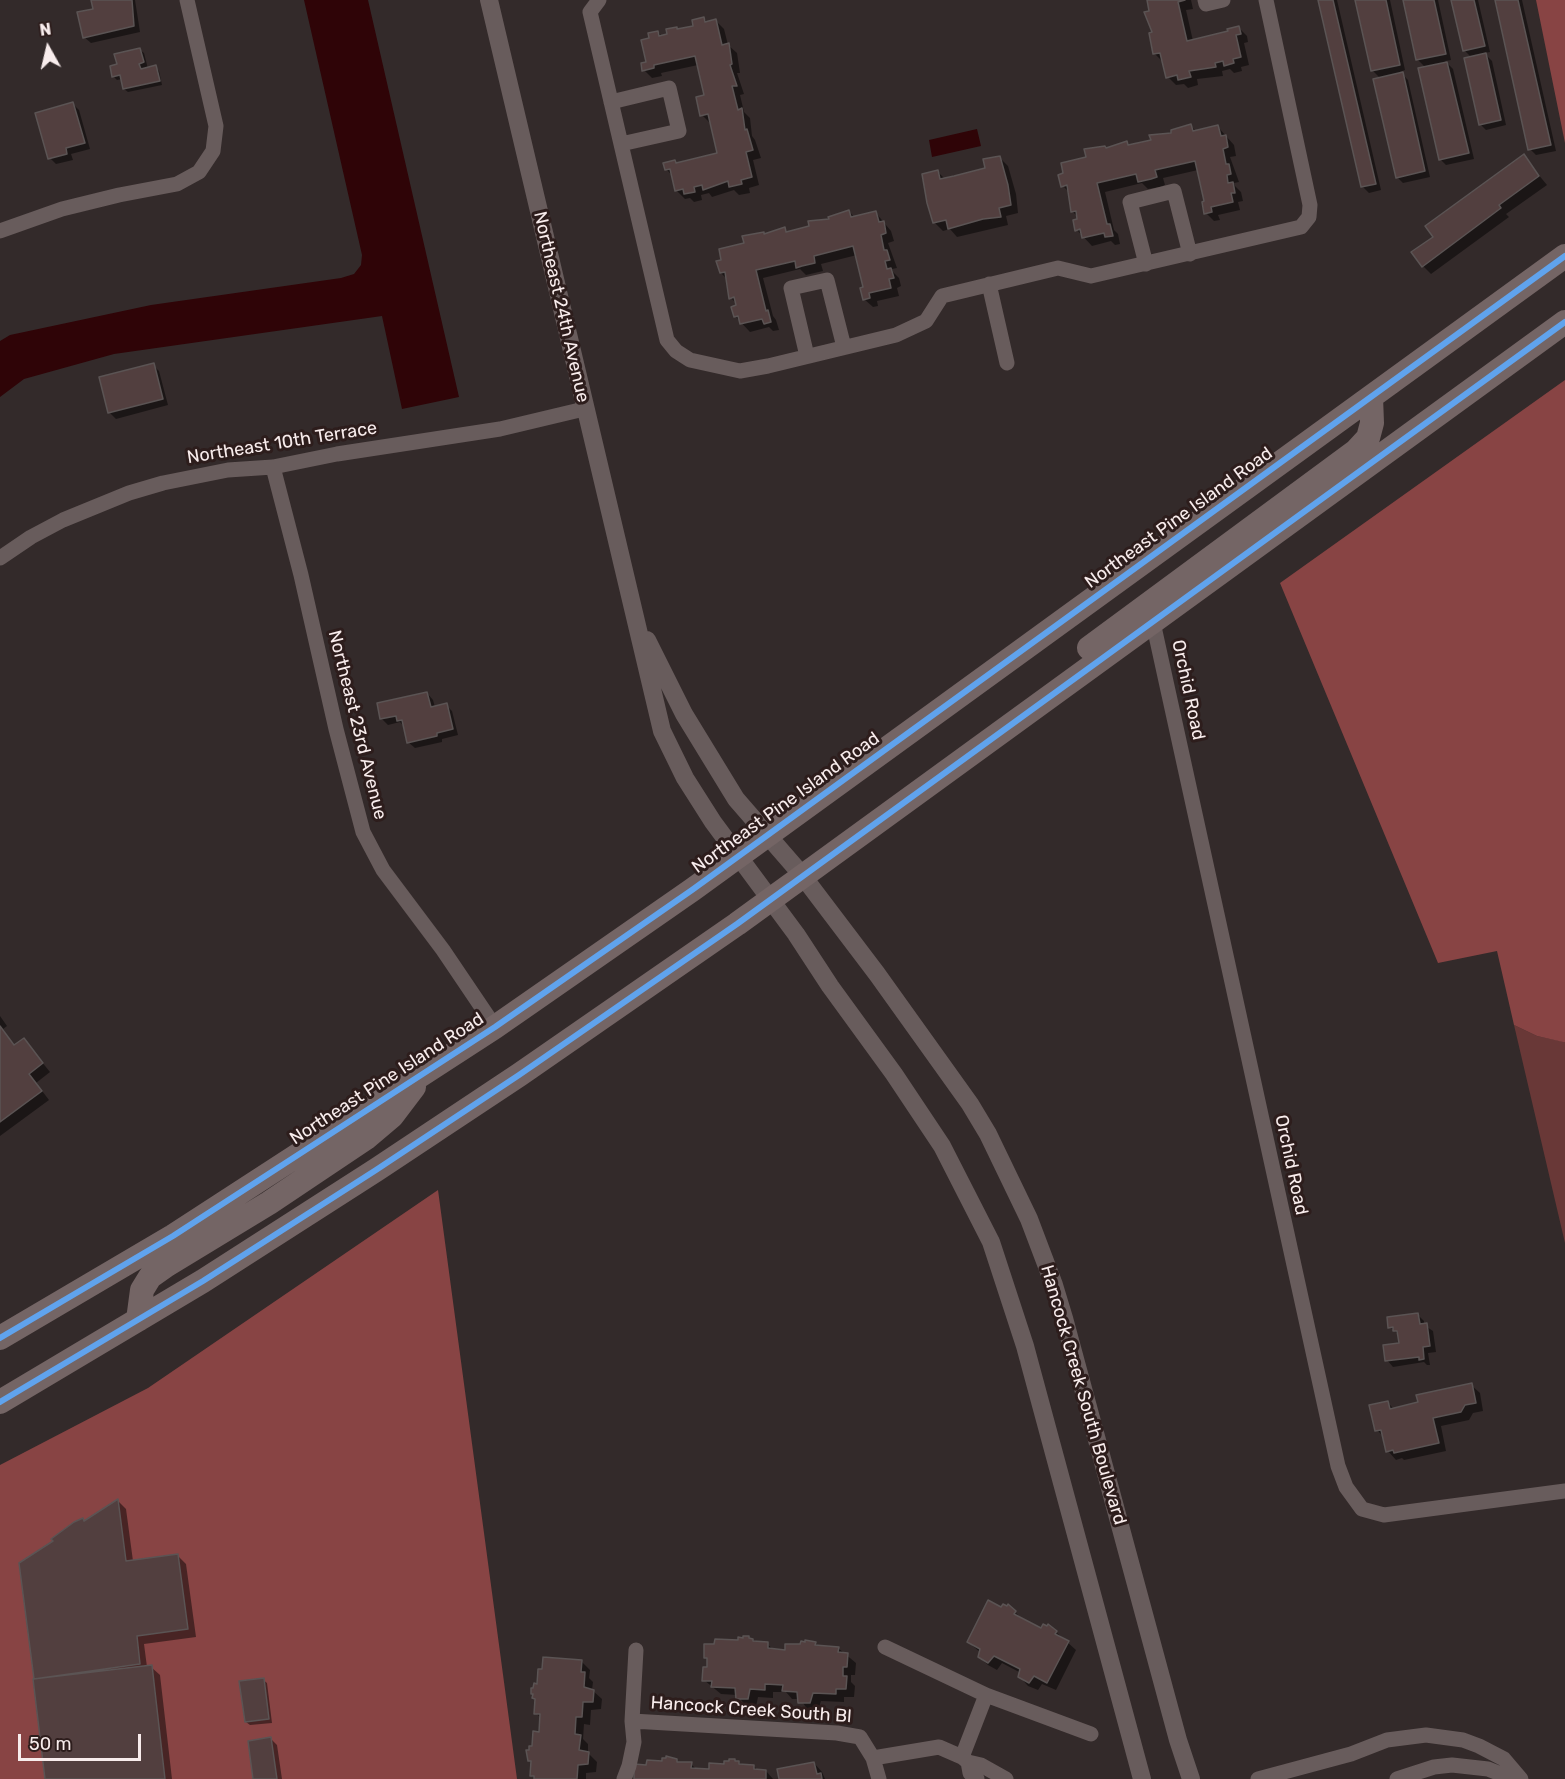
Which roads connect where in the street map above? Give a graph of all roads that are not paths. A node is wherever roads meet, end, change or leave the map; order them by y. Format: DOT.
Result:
graph roads {
  1 [pos="187,0"];
  2 [pos="489,0"];
  3 [pos="599,0"];
  4 [pos="1205,0"];
  5 [pos="1223,0"];
  6 [pos="1266,0"];
  7 [pos="611,102"];
  8 [pos="621,144"];
  9 [pos="0,231"];
  10 [pos="1190,254"];
  11 [pos="1565,256"];
  12 [pos="1146,264"];
  13 [pos="989,284"];
  14 [pos="1565,322"];
  15 [pos="844,347"];
  16 [pos="807,356"];
  17 [pos="1007,363"];
  18 [pos="1371,397"];
  19 [pos="584,409"];
  20 [pos="273,467"];
  21 [pos="0,558"];
  22 [pos="634,614"];
  23 [pos="1153,622"];
  24 [pos="1055,693"];
  25 [pos="768,835"];
  26 [pos="739,856"];
  27 [pos="802,875"];
  28 [pos="769,899"];
  29 [pos="495,1028"];
  30 [pos="419,1077"];
  31 [pos="138,1320"];
  32 [pos="0,1338"];
  33 [pos="0,1402"];
  34 [pos="1565,1491"];
  35 [pos="885,1647"];
  36 [pos="636,1650"];
  37 [pos="986,1695"];
  38 [pos="632,1721"];
  39 [pos="1091,1734"];
  40 [pos="873,1758"];
  41 [pos="965,1760"];
  42 [pos="624,1779"];
  43 [pos="879,1779"];
  44 [pos="976,1779"];
  45 [pos="1006,1779"];
  46 [pos="1143,1779"];
  47 [pos="1191,1779"];
  48 [pos="1258,1779"];
  49 [pos="1397,1779"];
  50 [pos="1513,1779"];
  51 [pos="1521,1779"];
  1 -- 9 [label="street"];
  2 -- 19 [label="street, Northeast 24th Avenue"];
  3 -- 7 [label="street"];
  4 -- 5 [label="street"];
  6 -- 10 [label="street"];
  7 -- 8 [label="street"];
  7 -- 8 [label="street"];
  8 -- 16 [label="street"];
  10 -- 12 [label="street"];
  10 -- 12 [label="street"];
  11 -- 18 [label="main road, Northeast Pine Island Road"];
  12 -- 13 [label="street"];
  13 -- 15 [label="street"];
  13 -- 17 [label="street"];
  14 -- 23 [label="main road"];
  15 -- 16 [label="street"];
  15 -- 16 [label="street"];
  18 -- 24 [label="main road"];
  18 -- 25 [label="main road, Northeast Pine Island Road"];
  19 -- 20 [label="street, Northeast 10th Terrace"];
  19 -- 22 [label="street, Northeast 24th Avenue"];
  20 -- 21 [label="street, Northeast 10th Terrace"];
  20 -- 29 [label="street, Northeast 23rd Avenue"];
  22 -- 25 [label="street, Northeast 24th Avenue"];
  22 -- 26 [label="street, Northeast 24th Avenue"];
  23 -- 24 [label="main road"];
  23 -- 34 [label="street, Orchid Road"];
  24 -- 27 [label="main road"];
  25 -- 26 [label="main road, Northeast Pine Island Road"];
  25 -- 27 [label="street, Hancock Creek South Boulevard"];
  26 -- 28 [label="street"];
  26 -- 29 [label="main road, Northeast Pine Island Road"];
  27 -- 28 [label="main road"];
  27 -- 47 [label="street, Hancock Creek South Boulevard"];
  28 -- 31 [label="main road"];
  28 -- 46 [label="street"];
  29 -- 30 [label="main road, Northeast Pine Island Road"];
  30 -- 31 [label="main road"];
  30 -- 32 [label="main road, Northeast Pine Island Road"];
  31 -- 33 [label="main road"];
  35 -- 37 [label="street"];
  36 -- 38 [label="street, Hancock Creek South Bl"];
  37 -- 39 [label="street"];
  37 -- 41 [label="street"];
  38 -- 40 [label="street, Hancock Creek South Bl"];
  38 -- 42 [label="street, Hancock Creek South Bl"];
  40 -- 41 [label="street"];
  40 -- 43 [label="street"];
  41 -- 44 [label="street"];
  41 -- 45 [label="street"];
  48 -- 51 [label="street"];
  49 -- 50 [label="street"];
}
